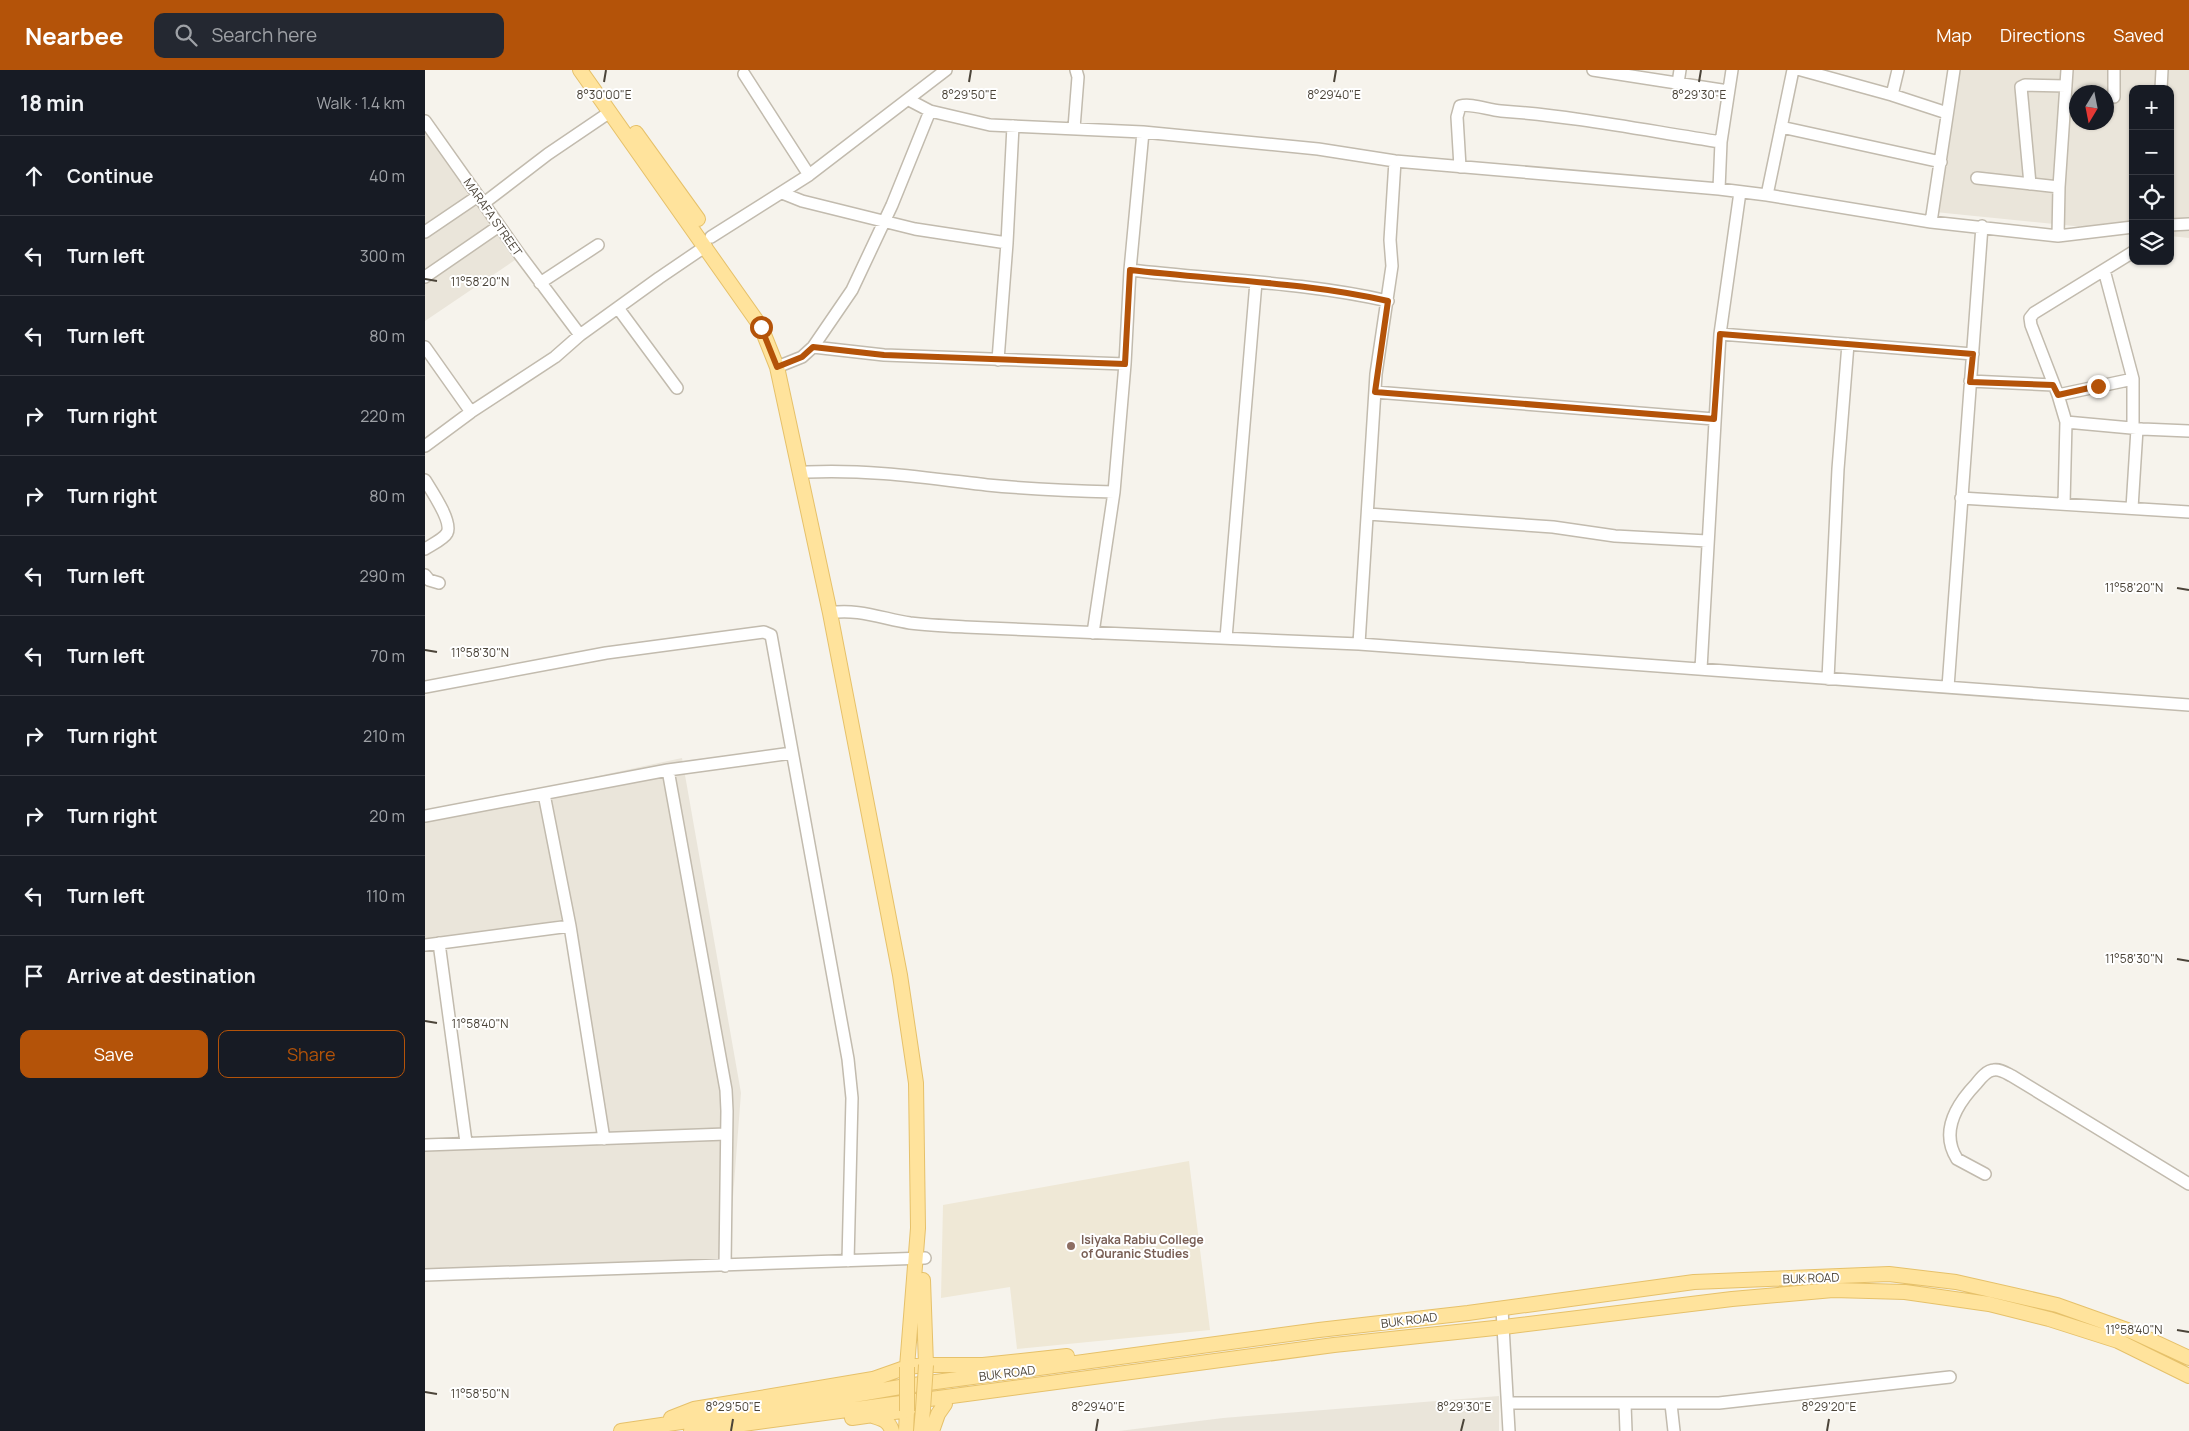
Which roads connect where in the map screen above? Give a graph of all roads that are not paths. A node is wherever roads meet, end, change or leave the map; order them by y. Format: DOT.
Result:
graph roads {
  1 [pos="580,70"];
  2 [pos="590,70"];
  3 [pos="946,70"];
  4 [pos="1075,70"];
  5 [pos="1593,70"];
  6 [pos="1680,70"];
  7 [pos="1732,70"];
  8 [pos="1793,70"];
  9 [pos="1801,70"];
  10 [pos="1898,70"];
  11 [pos="1954,70"];
  12 [pos="2067,70"];
  13 [pos="2114,70"];
  14 [pos="2162,70"];
  15 [pos="744,74"];
  16 [pos="1678,83"];
  17 [pos="2114,85"];
  18 [pos="2161,85"];
  19 [pos="2066,86"];
  20 [pos="1728,91"];
  21 [pos="1892,95"];
  22 [pos="909,100"];
  23 [pos="930,111"];
  24 [pos="610,112"];
  25 [pos="1947,113"];
  26 [pos="425,121"];
  27 [pos="1013,126"];
  28 [pos="1781,127"];
  29 [pos="1075,128"];
  30 [pos="1143,132"];
  31 [pos="1721,142"];
  32 [pos="1395,161"];
  33 [pos="1941,162"];
  34 [pos="1460,166"];
  35 [pos="809,175"];
  36 [pos="1977,178"];
  37 [pos="2030,184"];
  38 [pos="2059,187"];
  39 [pos="1719,189"];
  40 [pos="1739,192"];
  41 [pos="782,194"];
  42 [pos="1767,195"];
  43 [pos="481,199"];
  44 [pos="884,221"];
  45 [pos="1931,222"];
  46 [pos="2189,224"];
  47 [pos="499,226"];
  48 [pos="1982,226"];
  49 [pos="2174,226"];
  50 [pos="2129,227"];
  51 [pos="425,232"];
  52 [pos="2059,236"];
  53 [pos="709,242"];
  54 [pos="1007,243"];
  55 [pos="597,245"];
  56 [pos="2129,254"];
  57 [pos="1130,270"];
  58 [pos="2104,270"];
  59 [pos="425,277"];
  60 [pos="1256,282"];
  61 [pos="540,283"];
  62 [pos="1388,301"];
  63 [pos="618,308"];
  64 [pos="1720,334"];
  65 [pos="580,335"];
  66 [pos="1848,344"];
  67 [pos="425,347"];
  68 [pos="813,347"];
  69 [pos="1973,354"];
  70 [pos="997,360"];
  71 [pos="1125,364"];
  72 [pos="781,366"];
  73 [pos="2133,379"];
  74 [pos="1970,382"];
  75 [pos="677,388"];
  76 [pos="2055,390"];
  77 [pos="1375,392"];
  78 [pos="471,412"];
  79 [pos="1714,419"];
  80 [pos="2066,422"];
  81 [pos="2135,429"];
  82 [pos="2189,431"];
  83 [pos="425,446"];
  84 [pos="807,472"];
  85 [pos="425,480"];
  86 [pos="1114,492"];
  87 [pos="1961,498"];
  88 [pos="2064,504"];
  89 [pos="2132,508"];
  90 [pos="2189,512"];
  91 [pos="1368,514"];
  92 [pos="1707,541"];
  93 [pos="425,549"];
  94 [pos="425,575"];
  95 [pos="439,583"];
  96 [pos="834,613"];
  97 [pos="1093,633"];
  98 [pos="1226,638"];
  99 [pos="1359,644"];
  100 [pos="1701,669"];
  101 [pos="1828,679"];
  102 [pos="425,686"];
  103 [pos="1948,687"];
  104 [pos="2189,705"];
  105 [pos="792,753"];
  106 [pos="668,770"];
  107 [pos="544,794"];
  108 [pos="425,816"];
  109 [pos="570,926"];
  110 [pos="439,943"];
  111 [pos="425,945"];
  112 [pos="726,1134"];
  113 [pos="604,1139"];
  114 [pos="466,1142"];
  115 [pos="425,1145"];
  116 [pos="1985,1174"];
  117 [pos="2189,1184"];
  118 [pos="920,1258"];
  119 [pos="848,1261"];
  120 [pos="725,1266"];
  121 [pos="425,1275"];
  122 [pos="1502,1309"];
  123 [pos="1504,1327"];
  124 [pos="1182,1350"];
  125 [pos="2189,1358"];
  126 [pos="1202,1362"];
  127 [pos="926,1365"];
  128 [pos="907,1367"];
  129 [pos="2189,1376"];
  130 [pos="1950,1377"];
  131 [pos="945,1404"];
  132 [pos="1508,1404"];
  133 [pos="1625,1404"];
  134 [pos="1671,1404"];
  135 [pos="923,1409"];
  136 [pos="907,1410"];
  137 [pos="873,1416"];
  138 [pos="660,1424"];
  139 [pos="888,1429"];
  140 [pos="621,1431"];
  141 [pos="691,1431"];
  142 [pos="752,1431"];
  143 [pos="906,1431"];
  144 [pos="921,1431"];
  145 [pos="932,1431"];
  146 [pos="1509,1431"];
  147 [pos="1626,1431"];
  148 [pos="1674,1431"];
  1 -- 24 [label="main road"];
  2 -- 53 [label="main road"];
  3 -- 22 [label="street"];
  4 -- 29 [label="street"];
  5 -- 16 [label="street"];
  6 -- 16 [label="street"];
  7 -- 20 [label="street"];
  8 -- 28 [label="street"];
  9 -- 21 [label="street"];
  10 -- 21 [label="street"];
  11 -- 25 [label="street"];
  12 -- 19 [label="street"];
  13 -- 17 [label="street"];
  14 -- 18 [label="street"];
  15 -- 35 [label="street"];
  16 -- 20 [label="street"];
  19 -- 37 [label="street"];
  19 -- 38 [label="street"];
  20 -- 31 [label="street"];
  21 -- 25 [label="street"];
  22 -- 23 [label="street"];
  22 -- 35 [label="street"];
  23 -- 27 [label="street"];
  23 -- 44 [label="street"];
  24 -- 43 [label="street"];
  24 -- 53 [label="main road"];
  25 -- 33 [label="street"];
  26 -- 43 [label="street, MARAFA STREET"];
  27 -- 29 [label="street"];
  27 -- 54 [label="street"];
  28 -- 33 [label="street"];
  28 -- 42 [label="street"];
  29 -- 30 [label="street"];
  30 -- 32 [label="street"];
  30 -- 57 [label="street"];
  31 -- 34 [label="street"];
  31 -- 39 [label="street"];
  32 -- 34 [label="street"];
  32 -- 62 [label="street"];
  33 -- 45 [label="street"];
  34 -- 39 [label="street"];
  35 -- 41 [label="street"];
  36 -- 37 [label="street"];
  37 -- 38 [label="street"];
  38 -- 52 [label="street"];
  39 -- 40 [label="street"];
  40 -- 42 [label="street"];
  40 -- 64 [label="street"];
  41 -- 44 [label="street"];
  41 -- 53 [label="street"];
  42 -- 45 [label="street"];
  43 -- 47 [label="street, MARAFA STREET"];
  43 -- 51 [label="street"];
  44 -- 54 [label="street"];
  44 -- 68 [label="street"];
  45 -- 48 [label="street"];
  46 -- 49 [label="street"];
  47 -- 59 [label="street"];
  47 -- 61 [label="street, MARAFA STREET"];
  48 -- 52 [label="street"];
  48 -- 69 [label="street"];
  50 -- 52 [label="street"];
  53 -- 63 [label="street"];
  53 -- 72 [label="main road"];
  54 -- 70 [label="street"];
  55 -- 61 [label="street"];
  56 -- 58 [label="street"];
  57 -- 60 [label="street"];
  57 -- 71 [label="street"];
  58 -- 73 [label="street"];
  58 -- 76 [label="street"];
  60 -- 62 [label="street"];
  60 -- 98 [label="street"];
  61 -- 65 [label="street, MARAFA STREET"];
  62 -- 77 [label="street"];
  63 -- 65 [label="street"];
  63 -- 75 [label="street"];
  64 -- 66 [label="street"];
  64 -- 79 [label="street"];
  65 -- 78 [label="street"];
  66 -- 69 [label="street"];
  66 -- 101 [label="street"];
  67 -- 78 [label="street"];
  68 -- 70 [label="street"];
  68 -- 72 [label="street"];
  69 -- 74 [label="street"];
  70 -- 71 [label="street"];
  71 -- 86 [label="street"];
  72 -- 84 [label="main road"];
  72 -- 96 [label="main road"];
  73 -- 76 [label="street"];
  73 -- 81 [label="street"];
  74 -- 76 [label="street"];
  74 -- 87 [label="street"];
  76 -- 80 [label="street"];
  77 -- 79 [label="street"];
  77 -- 91 [label="street"];
  78 -- 83 [label="street"];
  79 -- 92 [label="street"];
  80 -- 81 [label="street"];
  80 -- 88 [label="street"];
  81 -- 82 [label="street"];
  81 -- 89 [label="street"];
  84 -- 86 [label="street"];
  84 -- 96 [label="main road"];
  85 -- 93 [label="street"];
  86 -- 97 [label="street"];
  87 -- 88 [label="street"];
  87 -- 103 [label="street"];
  88 -- 89 [label="street"];
  89 -- 90 [label="street"];
  91 -- 92 [label="street"];
  91 -- 99 [label="street"];
  92 -- 100 [label="street"];
  94 -- 95 [label="street"];
  96 -- 97 [label="street"];
  96 -- 118 [label="main road"];
  97 -- 98 [label="street"];
  98 -- 99 [label="street"];
  99 -- 100 [label="street"];
  100 -- 101 [label="street"];
  101 -- 103 [label="street"];
  102 -- 105 [label="street"];
  103 -- 104 [label="street"];
  105 -- 106 [label="street"];
  105 -- 119 [label="street"];
  106 -- 107 [label="street"];
  106 -- 112 [label="street"];
  107 -- 108 [label="street"];
  107 -- 109 [label="street"];
  109 -- 110 [label="street"];
  109 -- 113 [label="street"];
  110 -- 111 [label="street"];
  110 -- 114 [label="street"];
  112 -- 113 [label="street"];
  112 -- 120 [label="street"];
  113 -- 114 [label="street"];
  114 -- 115 [label="street"];
  116 -- 117 [label="street"];
  118 -- 119 [label="street"];
  118 -- 127 [label="main road"];
  118 -- 128 [label="main road"];
  119 -- 120 [label="street"];
  120 -- 121 [label="street"];
  122 -- 123 [label="street"];
  122 -- 124 [label="main road, BUK ROAD"];
  122 -- 125 [label="main road, BUK ROAD"];
  123 -- 126 [label="main road, BUK ROAD"];
  123 -- 129 [label="main road, BUK ROAD"];
  123 -- 132 [label="street"];
  124 -- 127 [label="main road"];
  124 -- 138 [label="main road, BUK ROAD"];
  126 -- 131 [label="main road"];
  126 -- 141 [label="main road, BUK ROAD"];
  127 -- 128 [label="main road"];
  127 -- 135 [label="main road, bridge"];
  128 -- 136 [label="main road, bridge"];
  128 -- 138 [label="main road"];
  130 -- 134 [label="street"];
  131 -- 135 [label="main road"];
  131 -- 145 [label="main road"];
  132 -- 133 [label="street"];
  132 -- 146 [label="street"];
  133 -- 134 [label="street"];
  133 -- 147 [label="street"];
  134 -- 148 [label="street"];
  135 -- 136 [label="main road"];
  135 -- 144 [label="main road"];
  136 -- 137 [label="main road"];
  136 -- 143 [label="main road"];
  137 -- 139 [label="main road"];
  137 -- 142 [label="main road"];
  138 -- 140 [label="main road, BUK ROAD"];
}
